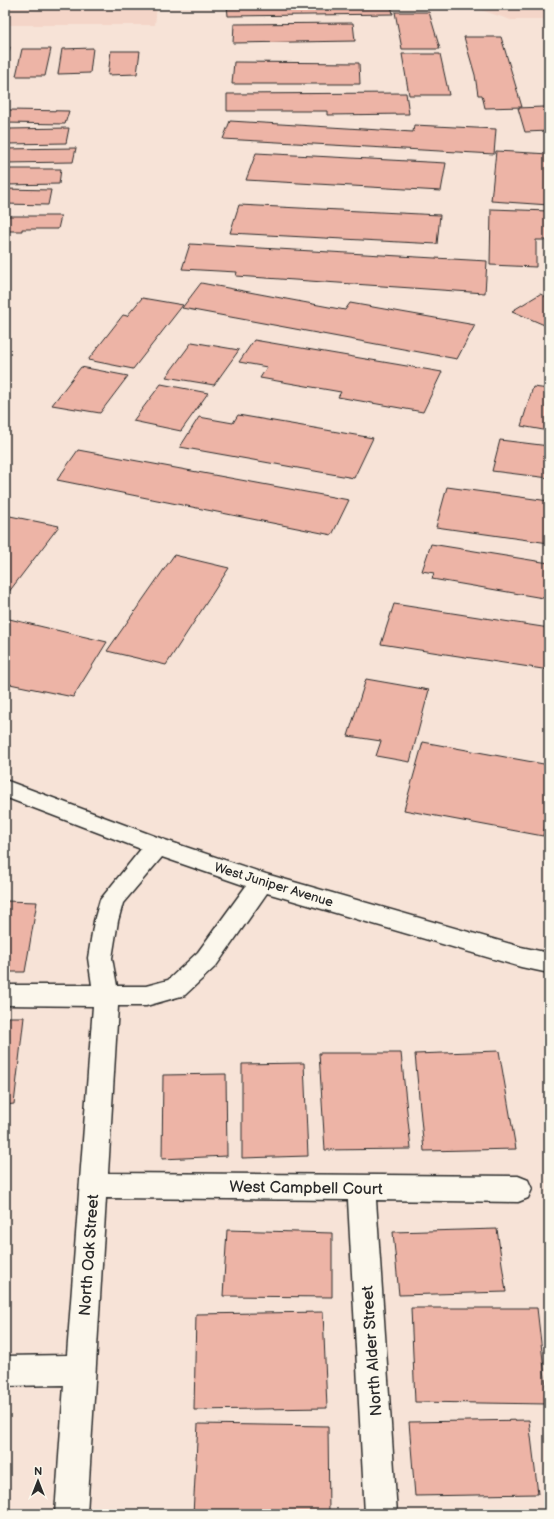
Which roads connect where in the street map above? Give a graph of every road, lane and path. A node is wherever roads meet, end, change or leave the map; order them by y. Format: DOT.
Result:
graph roads {
  1 [pos="5,788"];
  2 [pos="157,846"];
  3 [pos="262,882"];
  4 [pos="549,963"];
  5 [pos="5,995"];
  6 [pos="106,996"];
  7 [pos="93,1185"];
  8 [pos="361,1187"];
  9 [pos="518,1189"];
  10 [pos="80,1370"];
  11 [pos="5,1371"];
  12 [pos="71,1514"];
  13 [pos="382,1514"];
  1 -- 2 [label="street, West Juniper Avenue"];
  2 -- 3 [label="street, West Juniper Avenue"];
  2 -- 6 [label="street, North Oak Street"];
  3 -- 4 [label="street, West Juniper Avenue"];
  3 -- 6 [label="street"];
  5 -- 6 [label="street"];
  6 -- 7 [label="street, North Oak Street"];
  7 -- 8 [label="street, West Campbell Court"];
  7 -- 10 [label="street, North Oak Street"];
  8 -- 9 [label="street, West Campbell Court"];
  8 -- 13 [label="street, North Alder Street"];
  10 -- 11 [label="street"];
  10 -- 12 [label="street, North Oak Street"];
}
